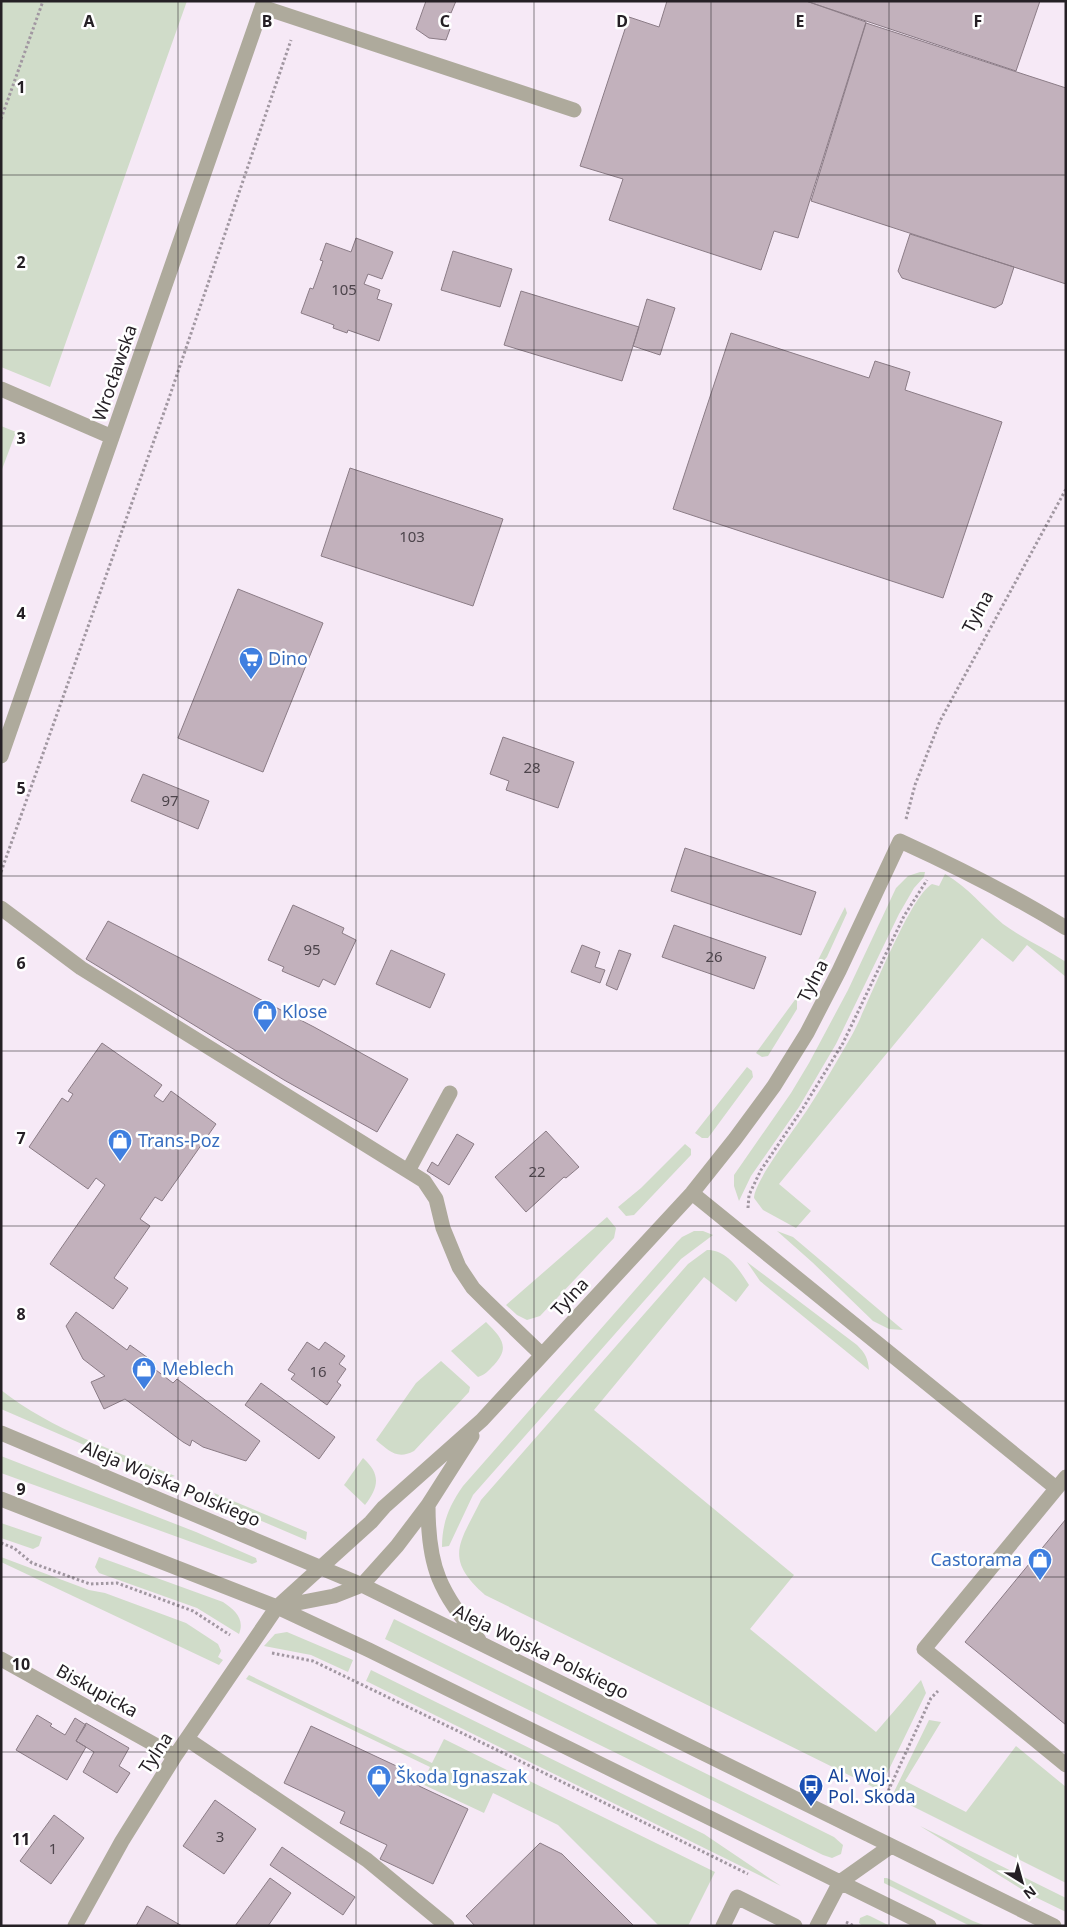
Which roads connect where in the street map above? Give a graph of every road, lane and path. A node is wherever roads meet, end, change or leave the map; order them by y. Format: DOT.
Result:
graph roads {
  1 [pos="43,1"];
  2 [pos="263,4"];
  3 [pos="298,19"];
  4 [pos="574,110"];
  5 [pos="1,119"];
  6 [pos="1,389"];
  7 [pos="112,437"];
  8 [pos="1066,488"];
  9 [pos="1,756"];
  10 [pos="900,841"];
  11 [pos="1,872"];
  12 [pos="932,876"];
  13 [pos="1,908"];
  14 [pos="1066,928"];
  15 [pos="450,1093"];
  16 [pos="408,1171"];
  17 [pos="692,1193"];
  18 [pos="748,1209"];
  19 [pos="542,1355"];
  20 [pos="482,1420"];
  21 [pos="1,1433"];
  22 [pos="1061,1483"];
  23 [pos="1,1499"];
  24 [pos="428,1505"];
  25 [pos="1,1543"];
  26 [pos="321,1567"];
  27 [pos="362,1585"];
  28 [pos="277,1607"];
  29 [pos="481,1643"];
  30 [pos="250,1646"];
  31 [pos="1,1658"];
  32 [pos="954,1674"];
  33 [pos="187,1739"];
  34 [pos="175,1756"];
  35 [pos="1066,1764"];
  36 [pos="884,1800"];
  37 [pos="891,1846"];
  38 [pos="753,1877"];
  39 [pos="840,1882"];
  40 [pos="824,1912"];
  41 [pos="75,1926"];
  42 [pos="447,1926"];
  43 [pos="723,1926"];
  44 [pos="795,1926"];
  45 [pos="817,1926"];
  46 [pos="854,1926"];
  47 [pos="929,1926"];
  48 [pos="1054,1926"];
  1 -- 5 [label="path"];
  2 -- 3 [label="street"];
  2 -- 7 [label="street, Wrocławska"];
  3 -- 4 [label="street"];
  3 -- 11 [label="path"];
  6 -- 7 [label="street"];
  7 -- 9 [label="street, Wrocławska"];
  8 -- 10 [label="path, Tylna"];
  10 -- 14 [label="street"];
  10 -- 17 [label="street, Tylna"];
  12 -- 18 [label="path"];
  13 -- 16 [label="street"];
  15 -- 16 [label="street"];
  16 -- 19 [label="street"];
  17 -- 19 [label="street, Tylna"];
  17 -- 22 [label="street"];
  19 -- 20 [label="street, Tylna"];
  20 -- 24 [label="street, Tylna"];
  20 -- 26 [label="street, Tylna"];
  21 -- 26 [label="street, Aleja Wojska Polskiego"];
  22 -- 32 [label="street"];
  23 -- 28 [label="street"];
  24 -- 27 [label="street, Tylna"];
  24 -- 29 [label="street"];
  25 -- 30 [label="path"];
  26 -- 27 [label="street, Aleja Wojska Polskiego"];
  26 -- 28 [label="street, Tylna"];
  27 -- 28 [label="street, Tylna"];
  27 -- 29 [label="street, Aleja Wojska Polskiego"];
  28 -- 30 [label="street, Tylna"];
  28 -- 39 [label="street"];
  29 -- 37 [label="street, Aleja Wojska Polskiego"];
  30 -- 33 [label="street, Tylna"];
  30 -- 38 [label="path"];
  31 -- 34 [label="street, Biskupicka"];
  32 -- 35 [label="street"];
  32 -- 36 [label="path"];
  33 -- 34 [label="street, Tylna"];
  33 -- 42 [label="street"];
  34 -- 41 [label="street, Tylna"];
  37 -- 39 [label="street"];
  37 -- 48 [label="street, Aleja Wojska Polskiego"];
  39 -- 40 [label="street"];
  39 -- 47 [label="street"];
  40 -- 45 [label="street"];
  40 -- 46 [label="path"];
  43 -- 44 [label="street"];
}
